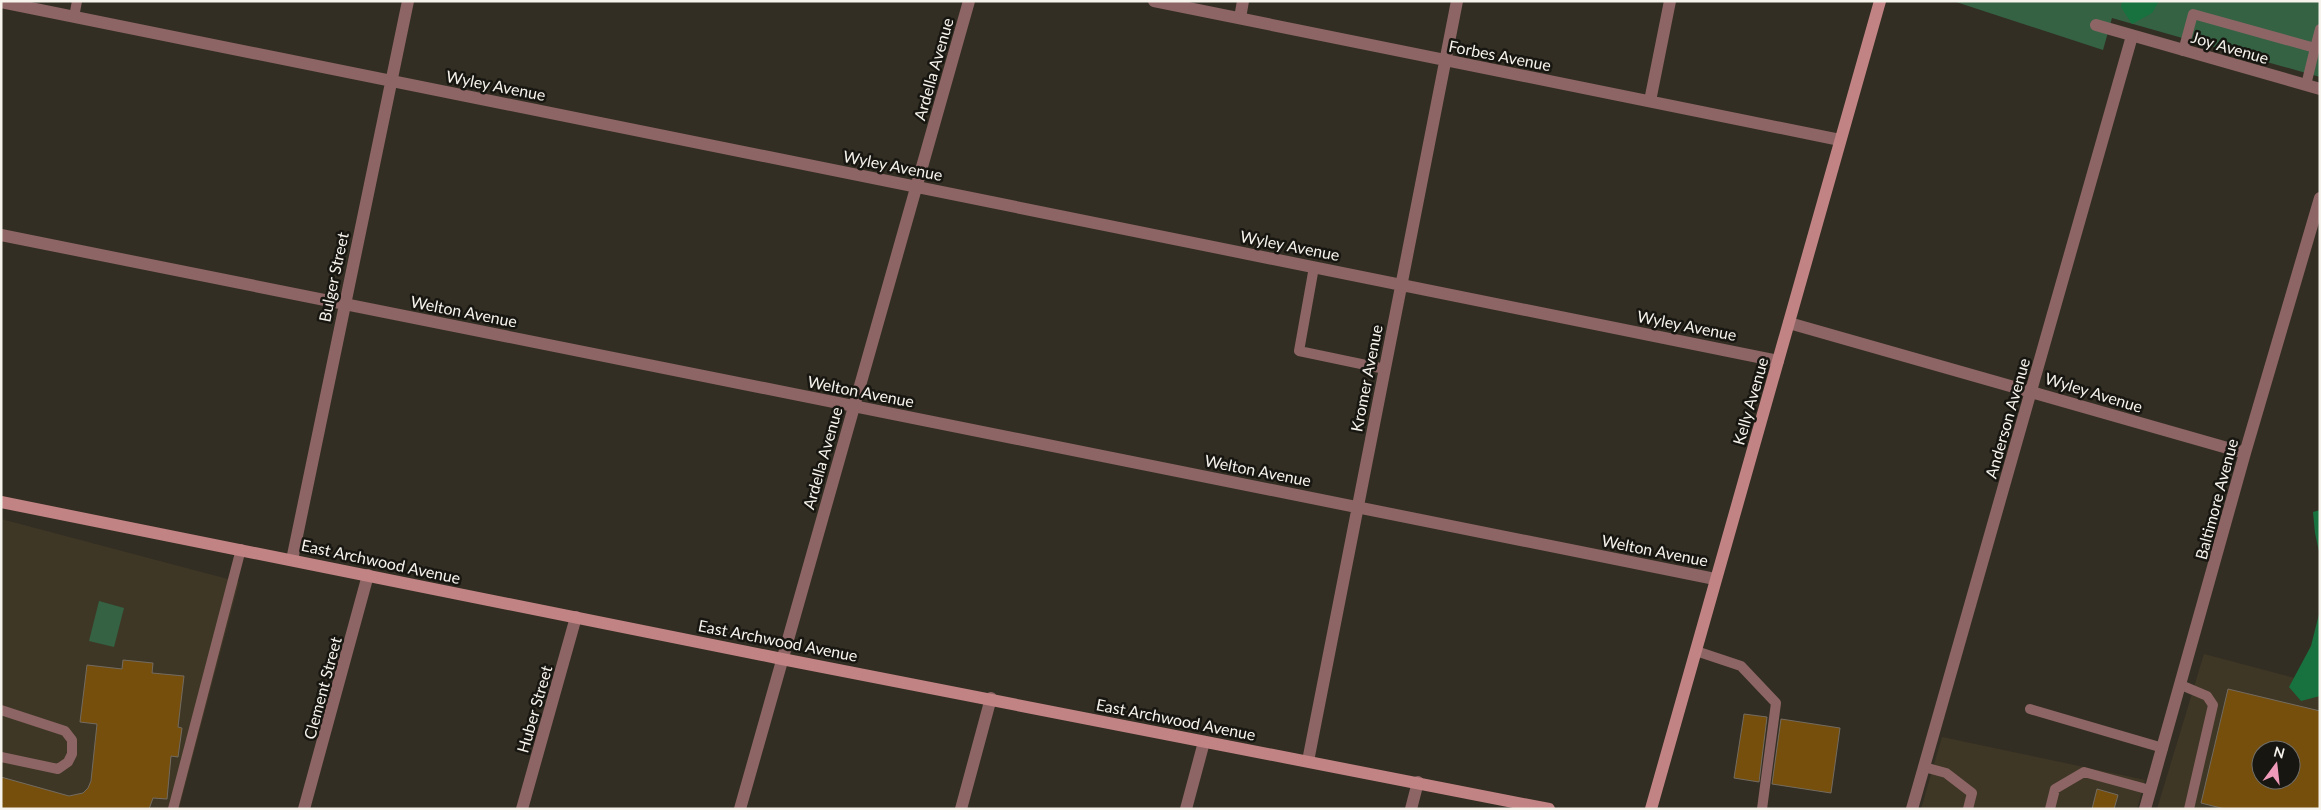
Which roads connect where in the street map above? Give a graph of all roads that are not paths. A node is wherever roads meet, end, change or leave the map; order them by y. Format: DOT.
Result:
graph roads {
  1 [pos="77,1"];
  2 [pos="408,1"];
  3 [pos="969,1"];
  4 [pos="1154,1"];
  5 [pos="1243,1"];
  6 [pos="1457,1"];
  7 [pos="1670,1"];
  8 [pos="1880,1"];
  9 [pos="1,2"];
  10 [pos="74,17"];
  11 [pos="1240,18"];
  12 [pos="2096,25"];
  13 [pos="2320,30"];
  14 [pos="2132,36"];
  15 [pos="2315,48"];
  16 [pos="2183,51"];
  17 [pos="1446,60"];
  18 [pos="391,81"];
  19 [pos="2306,85"];
  20 [pos="2320,89"];
  21 [pos="1650,101"];
  22 [pos="1840,140"];
  23 [pos="917,187"];
  24 [pos="2320,198"];
  25 [pos="1,235"];
  26 [pos="1314,267"];
  27 [pos="1401,284"];
  28 [pos="344,304"];
  29 [pos="1789,323"];
  30 [pos="1778,360"];
  31 [pos="1385,369"];
  32 [pos="2032,391"];
  33 [pos="854,406"];
  34 [pos="2245,453"];
  35 [pos="1,502"];
  36 [pos="1358,507"];
  37 [pos="240,549"];
  38 [pos="292,560"];
  39 [pos="368,575"];
  40 [pos="1715,578"];
  41 [pos="576,617"];
  42 [pos="1696,651"];
  43 [pos="782,659"];
  44 [pos="2181,685"];
  45 [pos="991,698"];
  46 [pos="2030,709"];
  47 [pos="1,710"];
  48 [pos="1204,742"];
  49 [pos="2163,748"];
  50 [pos="1,757"];
  51 [pos="1308,761"];
  52 [pos="1924,767"];
  53 [pos="1418,782"];
  54 [pos="2150,790"];
  55 [pos="173,809"];
  56 [pos="304,809"];
  57 [pos="522,809"];
  58 [pos="740,809"];
  59 [pos="961,809"];
  60 [pos="1186,809"];
  61 [pos="1410,809"];
  62 [pos="1549,809"];
  63 [pos="1650,809"];
  64 [pos="1762,809"];
  65 [pos="1912,809"];
  66 [pos="1968,809"];
  67 [pos="2050,809"];
  68 [pos="2145,809"];
  69 [pos="2189,809"];
  1 -- 10 [label="lane"];
  2 -- 18 [label="street, Bulger Street"];
  3 -- 23 [label="street, Ardella Avenue"];
  4 -- 11 [label="street, Forbes Avenue"];
  5 -- 11 [label="street"];
  6 -- 17 [label="street, Kromer Avenue"];
  7 -- 21 [label="street"];
  8 -- 22 [label="main road, Kelly Avenue"];
  9 -- 10 [label="street, Wyley Avenue"];
  10 -- 18 [label="street, Wyley Avenue"];
  11 -- 17 [label="street, Forbes Avenue"];
  12 -- 14 [label="street, Joy Avenue"];
  13 -- 15 [label="lane"];
  14 -- 16 [label="street, Joy Avenue"];
  14 -- 32 [label="street, Anderson Avenue"];
  15 -- 16 [label="lane"];
  15 -- 19 [label="lane"];
  16 -- 19 [label="street, Joy Avenue"];
  17 -- 21 [label="street, Forbes Avenue"];
  17 -- 27 [label="street, Kromer Avenue"];
  18 -- 23 [label="street, Wyley Avenue"];
  18 -- 28 [label="street, Bulger Street"];
  19 -- 20 [label="street, Joy Avenue"];
  21 -- 22 [label="street, Forbes Avenue"];
  22 -- 29 [label="main road, Kelly Avenue"];
  23 -- 26 [label="street, Wyley Avenue"];
  23 -- 33 [label="street, Ardella Avenue"];
  24 -- 34 [label="street, Baltimore Avenue"];
  25 -- 28 [label="street, Welton Avenue"];
  26 -- 27 [label="street, Wyley Avenue"];
  26 -- 31 [label="lane"];
  27 -- 30 [label="street, Wyley Avenue"];
  27 -- 31 [label="street, Kromer Avenue"];
  28 -- 33 [label="street, Welton Avenue"];
  28 -- 38 [label="street, Bulger Street"];
  29 -- 30 [label="main road, Kelly Avenue"];
  29 -- 32 [label="street, Wyley Avenue"];
  30 -- 40 [label="main road, Kelly Avenue"];
  31 -- 36 [label="street, Kromer Avenue"];
  32 -- 34 [label="street, Wyley Avenue"];
  32 -- 52 [label="street, Anderson Avenue"];
  33 -- 36 [label="street, Welton Avenue"];
  33 -- 43 [label="street, Ardella Avenue"];
  34 -- 44 [label="street, Baltimore Avenue"];
  35 -- 37 [label="main road, East Archwood Avenue"];
  36 -- 40 [label="street, Welton Avenue"];
  36 -- 51 [label="street, Kromer Avenue"];
  37 -- 38 [label="main road, East Archwood Avenue"];
  37 -- 55 [label="lane"];
  38 -- 39 [label="main road, East Archwood Avenue"];
  39 -- 41 [label="main road, East Archwood Avenue"];
  39 -- 56 [label="street, Clement Street"];
  40 -- 42 [label="main road, Kelly Avenue"];
  41 -- 43 [label="main road, East Archwood Avenue"];
  41 -- 57 [label="street, Huber Street"];
  42 -- 63 [label="main road, Kelly Avenue"];
  42 -- 64 [label="lane"];
  43 -- 45 [label="main road, East Archwood Avenue"];
  43 -- 58 [label="street, Ardella Avenue"];
  44 -- 49 [label="street, Baltimore Avenue"];
  44 -- 69 [label="lane"];
  45 -- 48 [label="main road, East Archwood Avenue"];
  45 -- 59 [label="street"];
  46 -- 49 [label="lane"];
  47 -- 50 [label="lane"];
  48 -- 51 [label="main road, East Archwood Avenue"];
  48 -- 60 [label="street"];
  49 -- 54 [label="street, Baltimore Avenue"];
  51 -- 53 [label="main road, East Archwood Avenue"];
  52 -- 65 [label="street, Anderson Avenue"];
  52 -- 66 [label="lane"];
  53 -- 61 [label="street"];
  53 -- 62 [label="main road, East Archwood Avenue"];
  54 -- 67 [label="lane"];
  54 -- 68 [label="street, Baltimore Avenue"];
}
